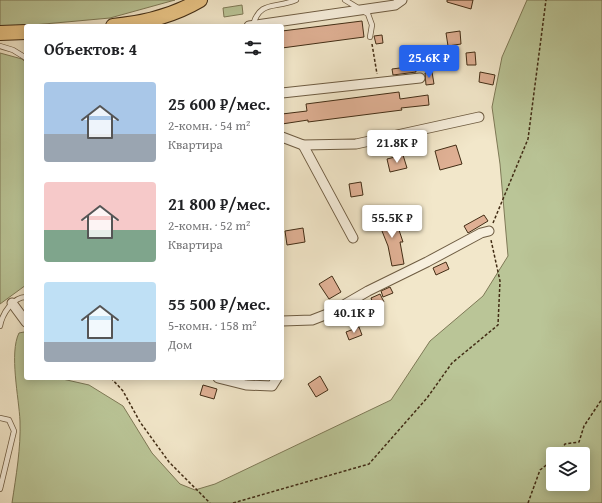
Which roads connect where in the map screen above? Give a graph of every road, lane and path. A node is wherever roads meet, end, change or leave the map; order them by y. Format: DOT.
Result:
graph roads {
  1 [pos="296,0"];
  2 [pos="345,0"];
  3 [pos="402,0"];
  4 [pos="546,0"];
  5 [pos="190,2"];
  6 [pos="364,10"];
  7 [pos="139,24"];
  8 [pos="252,24"];
  9 [pos="265,24"];
  10 [pos="24,32"];
  11 [pos="0,34"];
  12 [pos="370,37"];
  13 [pos="0,46"];
  14 [pos="24,57"];
  15 [pos="420,78"];
  16 [pos="378,82"];
  17 [pos="284,93"];
  18 [pos="479,118"];
  19 [pos="284,138"];
  20 [pos="303,145"];
  21 [pos="489,231"];
  22 [pos="353,238"];
  23 [pos="24,297"];
  24 [pos="12,303"];
  25 [pos="24,319"];
  26 [pos="284,322"];
  27 [pos="0,326"];
  28 [pos="113,380"];
  29 [pos="226,380"];
  30 [pos="276,380"];
  31 [pos="602,399"];
  32 [pos="0,418"];
  33 [pos="563,447"];
  34 [pos="546,465"];
  35 [pos="0,489"];
  36 [pos="210,503"];
  37 [pos="233,503"];
  38 [pos="528,503"];
  1 -- 8 [label="lane"];
  2 -- 6 [label="lane"];
  3 -- 6 [label="street"];
  4 -- 21 [label="path"];
  5 -- 7 [label="main road"];
  6 -- 9 [label="street"];
  6 -- 12 [label="lane"];
  10 -- 11 [label="main road"];
  12 -- 16 [label="path"];
  13 -- 14 [label="lane"];
  15 -- 16 [label="street"];
  16 -- 17 [label="street"];
  18 -- 20 [label="street"];
  19 -- 20 [label="street"];
  20 -- 22 [label="street"];
  21 -- 26 [label="street"];
  21 -- 37 [label="path"];
  23 -- 24 [label="lane"];
  24 -- 25 [label="street"];
  24 -- 27 [label="lane"];
  28 -- 36 [label="path"];
  29 -- 30 [label="street"];
  31 -- 33 [label="path"];
  32 -- 35 [label="lane"];
  34 -- 38 [label="path"];
}
